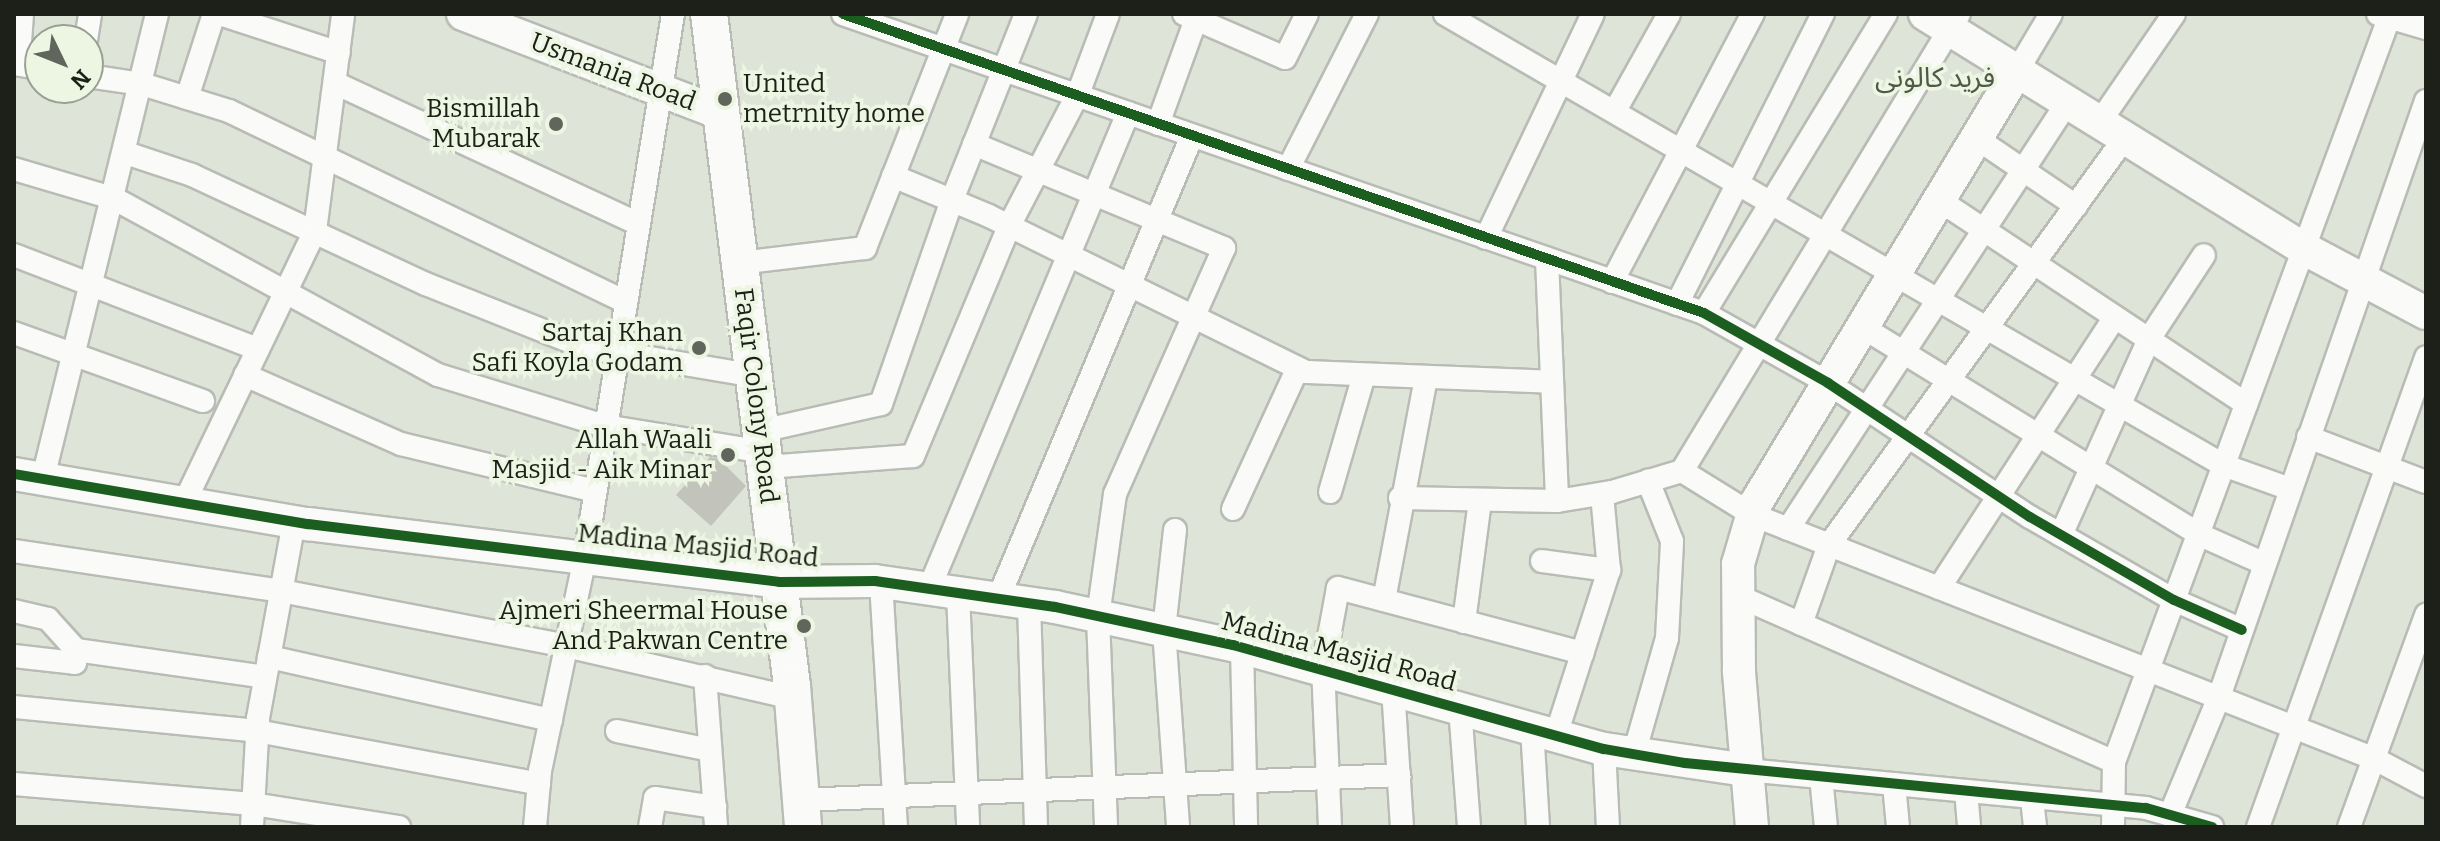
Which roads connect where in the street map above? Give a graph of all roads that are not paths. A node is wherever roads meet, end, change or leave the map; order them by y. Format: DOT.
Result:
graph roads {
  1 [pos="22,14"];
  2 [pos="157,14"];
  3 [pos="217,14"];
  4 [pos="343,14"];
  5 [pos="463,14"];
  6 [pos="673,14"];
  7 [pos="709,14"];
  8 [pos="843,14"];
  9 [pos="957,14"];
  10 [pos="1026,14"];
  11 [pos="1108,14"];
  12 [pos="1307,14"];
  13 [pos="1367,14"];
  14 [pos="1445,14"];
  15 [pos="1593,14"];
  16 [pos="1669,14"];
  17 [pos="1753,14"];
  18 [pos="1823,14"];
  19 [pos="1886,14"];
  20 [pos="2051,14"];
  21 [pos="2174,14"];
  22 [pos="1190,17"];
  23 [pos="2383,17"];
  24 [pos="1944,19"];
  25 [pos="890,22"];
  26 [pos="2426,28"];
  27 [pos="943,49"];
  28 [pos="339,53"];
  29 [pos="14,62"];
  30 [pos="1004,69"];
  31 [pos="2017,71"];
  32 [pos="104,78"];
  33 [pos="1562,78"];
  34 [pos="335,83"];
  35 [pos="142,84"];
  36 [pos="658,89"];
  37 [pos="1078,94"];
  38 [pos="187,98"];
  39 [pos="2426,101"];
  40 [pos="2067,103"];
  41 [pos="1616,109"];
  42 [pos="719,113"];
  43 [pos="1128,113"];
  44 [pos="1158,124"];
  45 [pos="2111,131"];
  46 [pos="1192,136"];
  47 [pos="1976,138"];
  48 [pos="974,144"];
  49 [pos="1682,148"];
  50 [pos="126,153"];
  51 [pos="328,156"];
  52 [pos="14,169"];
  53 [pos="1288,169"];
  54 [pos="2023,170"];
  55 [pos="1038,171"];
  56 [pos="893,176"];
  57 [pos="1739,182"];
  58 [pos="1094,194"];
  59 [pos="115,199"];
  60 [pos="952,200"];
  61 [pos="1939,200"];
  62 [pos="1772,202"];
  63 [pos="2076,206"];
  64 [pos="1156,220"];
  65 [pos="637,223"];
  66 [pos="1009,226"];
  67 [pos="1984,230"];
  68 [pos="315,231"];
  69 [pos="1826,234"];
  70 [pos="1486,238"];
  71 [pos="2303,248"];
  72 [pos="14,255"];
  73 [pos="1069,255"];
  74 [pos="2204,255"];
  75 [pos="1547,259"];
  76 [pos="739,263"];
  77 [pos="2034,263"];
  78 [pos="1894,274"];
  79 [pos="2364,279"];
  80 [pos="1612,282"];
  81 [pos="95,283"];
  82 [pos="1129,285"];
  83 [pos="286,290"];
  84 [pos="1938,299"];
  85 [pos="625,302"];
  86 [pos="1677,304"];
  87 [pos="1704,313"];
  88 [pos="2426,313"];
  89 [pos="1194,317"];
  90 [pos="2115,317"];
  91 [pos="1862,327"];
  92 [pos="1987,328"];
  93 [pos="14,333"];
  94 [pos="2149,339"];
  95 [pos="1759,344"];
  96 [pos="258,349"];
  97 [pos="1903,353"];
  98 [pos="77,354"];
  99 [pos="619,355"];
  100 [pos="2426,357"];
  101 [pos="1298,368"];
  102 [pos="245,375"];
  103 [pos="1364,375"];
  104 [pos="755,376"];
  105 [pos="1426,377"];
  106 [pos="2075,378"];
  107 [pos="1948,381"];
  108 [pos="1552,382"];
  109 [pos="1828,383"];
  110 [pos="203,401"];
  111 [pos="2119,404"];
  112 [pos="2246,404"];
  113 [pos="1866,409"];
  114 [pos="605,426"];
  115 [pos="2038,435"];
  116 [pos="1908,436"];
  117 [pos="2308,437"];
  118 [pos="764,450"];
  119 [pos="2223,465"];
  120 [pos="2387,467"];
  121 [pos="2091,468"];
  122 [pos="1682,471"];
  123 [pos="28,476"];
  124 [pos="1648,481"];
  125 [pos="2426,482"];
  126 [pos="2290,489"];
  127 [pos="595,491"];
  128 [pos="1330,492"];
  129 [pos="1602,494"];
  130 [pos="1998,496"];
  131 [pos="1400,498"];
  132 [pos="1480,500"];
  133 [pos="1557,501"];
  134 [pos="184,503"];
  135 [pos="1233,509"];
  136 [pos="1753,515"];
  137 [pos="294,522"];
  138 [pos="1788,529"];
  139 [pos="1175,530"];
  140 [pos="2198,534"];
  141 [pos="2061,535"];
  142 [pos="1829,545"];
  143 [pos="14,551"];
  144 [pos="585,557"];
  145 [pos="1542,561"];
  146 [pos="2265,564"];
  147 [pos="1609,570"];
  148 [pos="779,582"];
  149 [pos="881,582"];
  150 [pos="1939,588"];
  151 [pos="281,591"];
  152 [pos="943,591"];
  153 [pos="1738,596"];
  154 [pos="1384,600"];
  155 [pos="2174,600"];
  156 [pos="1014,602"];
  157 [pos="14,611"];
  158 [pos="2426,615"];
  159 [pos="1098,617"];
  160 [pos="1464,622"];
  161 [pos="1801,624"];
  162 [pos="1164,630"];
  163 [pos="2242,630"];
  164 [pos="566,646"];
  165 [pos="1242,647"];
  166 [pos="76,650"];
  167 [pos="1582,653"];
  168 [pos="14,656"];
  169 [pos="267,667"];
  170 [pos="1323,669"];
  171 [pos="2148,670"];
  172 [pos="705,676"];
  173 [pos="1393,688"];
  174 [pos="2219,697"];
  175 [pos="793,698"];
  176 [pos="14,707"];
  177 [pos="1460,707"];
  178 [pos="551,720"];
  179 [pos="2294,727"];
  180 [pos="257,731"];
  181 [pos="617,731"];
  182 [pos="1544,732"];
  183 [pos="710,750"];
  184 [pos="1619,752"];
  185 [pos="2375,759"];
  186 [pos="2114,762"];
  187 [pos="1746,770"];
  188 [pos="1399,775"];
  189 [pos="1821,777"];
  190 [pos="1328,779"];
  191 [pos="1243,781"];
  192 [pos="1176,783"];
  193 [pos="14,784"];
  194 [pos="539,784"];
  195 [pos="1894,784"];
  196 [pos="1104,786"];
  197 [pos="2426,786"];
  198 [pos="1033,790"];
  199 [pos="1966,791"];
  200 [pos="966,792"];
  201 [pos="893,795"];
  202 [pos="2032,798"];
  203 [pos="253,804"];
  204 [pos="802,814"];
  205 [pos="2170,815"];
  206 [pos="2112,816"];
  207 [pos="715,817"];
  208 [pos="2201,825"];
  209 [pos="252,827"];
  210 [pos="399,827"];
  211 [pos="535,827"];
  212 [pos="650,827"];
  213 [pos="896,827"];
  214 [pos="968,827"];
  215 [pos="1036,827"];
  216 [pos="1106,827"];
  217 [pos="1178,827"];
  218 [pos="1246,827"];
  219 [pos="1330,827"];
  220 [pos="1402,827"];
  221 [pos="1469,827"];
  222 [pos="1538,827"];
  223 [pos="1608,827"];
  224 [pos="1752,827"];
  225 [pos="1826,827"];
  226 [pos="1898,827"];
  227 [pos="1969,827"];
  228 [pos="2035,827"];
  229 [pos="2258,827"];
  230 [pos="2349,827"];
  1 -- 29 [label="street"];
  2 -- 35 [label="street"];
  3 -- 28 [label="street"];
  3 -- 38 [label="street"];
  4 -- 28 [label="street"];
  5 -- 36 [label="street, Usmania Road"];
  6 -- 36 [label="street"];
  7 -- 42 [label="main road, Faqir Colony Road"];
  8 -- 25 [label="street"];
  9 -- 27 [label="street"];
  10 -- 30 [label="street"];
  11 -- 37 [label="street"];
  12 -- 22 [label="street"];
  13 -- 53 [label="street"];
  14 -- 33 [label="street"];
  15 -- 33 [label="street"];
  16 -- 41 [label="street"];
  17 -- 49 [label="street"];
  18 -- 57 [label="street"];
  19 -- 62 [label="street"];
  20 -- 31 [label="street"];
  21 -- 45 [label="street"];
  22 -- 44 [label="street"];
  23 -- 26 [label="street"];
  23 -- 71 [label="street"];
  24 -- 31 [label="street"];
  24 -- 69 [label="street"];
  25 -- 27 [label="street"];
  27 -- 30 [label="street"];
  27 -- 56 [label="street"];
  28 -- 34 [label="street"];
  30 -- 37 [label="street"];
  30 -- 48 [label="street"];
  31 -- 40 [label="street"];
  31 -- 47 [label="street"];
  32 -- 35 [label="street"];
  33 -- 41 [label="street"];
  33 -- 70 [label="street"];
  34 -- 51 [label="street"];
  34 -- 65 [label="street"];
  35 -- 38 [label="street"];
  35 -- 50 [label="street"];
  36 -- 42 [label="street, Usmania Road"];
  36 -- 65 [label="street"];
  37 -- 43 [label="street"];
  37 -- 55 [label="street"];
  38 -- 51 [label="street"];
  39 -- 79 [label="street"];
  40 -- 45 [label="street"];
  40 -- 54 [label="street"];
  41 -- 49 [label="street"];
  42 -- 76 [label="main road, Faqir Colony Road"];
  43 -- 44 [label="street"];
  43 -- 58 [label="street"];
  44 -- 46 [label="street"];
  45 -- 63 [label="street"];
  45 -- 71 [label="street"];
  46 -- 53 [label="street"];
  46 -- 64 [label="street"];
  47 -- 54 [label="street"];
  47 -- 61 [label="street"];
  48 -- 55 [label="street"];
  48 -- 60 [label="street"];
  49 -- 57 [label="street"];
  49 -- 80 [label="street"];
  50 -- 59 [label="street"];
  50 -- 68 [label="street"];
  51 -- 68 [label="street"];
  51 -- 85 [label="street"];
  52 -- 59 [label="street"];
  53 -- 70 [label="street"];
  54 -- 63 [label="street"];
  54 -- 67 [label="street"];
  55 -- 58 [label="street"];
  55 -- 66 [label="street"];
  56 -- 60 [label="street"];
  56 -- 76 [label="street"];
  57 -- 62 [label="street"];
  57 -- 86 [label="street"];
  58 -- 64 [label="street"];
  58 -- 73 [label="street"];
  59 -- 81 [label="street"];
  59 -- 83 [label="street"];
  60 -- 66 [label="street"];
  60 -- 118 [label="street"];
  61 -- 67 [label="street"];
  61 -- 78 [label="street"];
  62 -- 69 [label="street"];
  62 -- 87 [label="street"];
  63 -- 77 [label="street"];
  64 -- 82 [label="street"];
  64 -- 89 [label="street"];
  65 -- 85 [label="street"];
  66 -- 73 [label="street"];
  66 -- 118 [label="street"];
  67 -- 77 [label="street"];
  67 -- 84 [label="street"];
  68 -- 83 [label="street"];
  68 -- 99 [label="street"];
  69 -- 78 [label="street"];
  69 -- 95 [label="street"];
  70 -- 75 [label="street"];
  71 -- 79 [label="street"];
  71 -- 112 [label="street"];
  72 -- 81 [label="street"];
  73 -- 82 [label="street"];
  73 -- 152 [label="street"];
  74 -- 94 [label="street"];
  75 -- 80 [label="street"];
  75 -- 108 [label="street"];
  76 -- 104 [label="main road, Faqir Colony Road"];
  77 -- 90 [label="street"];
  77 -- 92 [label="street"];
  78 -- 84 [label="street"];
  78 -- 91 [label="street"];
  79 -- 88 [label="street"];
  79 -- 117 [label="street"];
  80 -- 86 [label="street"];
  81 -- 96 [label="street"];
  81 -- 98 [label="street"];
  82 -- 89 [label="street"];
  82 -- 156 [label="street"];
  83 -- 96 [label="street"];
  83 -- 114 [label="street"];
  84 -- 92 [label="street"];
  84 -- 97 [label="street"];
  85 -- 99 [label="street"];
  86 -- 87 [label="street"];
  87 -- 95 [label="street"];
  89 -- 101 [label="street"];
  89 -- 159 [label="street"];
  90 -- 94 [label="street"];
  90 -- 106 [label="street"];
  91 -- 97 [label="street"];
  91 -- 109 [label="street"];
  92 -- 106 [label="street"];
  92 -- 107 [label="street"];
  93 -- 98 [label="street"];
  94 -- 111 [label="street"];
  94 -- 112 [label="street"];
  95 -- 109 [label="street"];
  95 -- 122 [label="street"];
  96 -- 102 [label="street"];
  97 -- 107 [label="street"];
  97 -- 113 [label="street"];
  98 -- 110 [label="street"];
  98 -- 123 [label="street"];
  99 -- 104 [label="street"];
  99 -- 114 [label="street"];
  100 -- 120 [label="street"];
  101 -- 103 [label="street"];
  101 -- 135 [label="street"];
  102 -- 127 [label="street"];
  102 -- 134 [label="street"];
  103 -- 105 [label="street"];
  103 -- 128 [label="street"];
  104 -- 118 [label="main road, Faqir Colony Road"];
  105 -- 108 [label="street"];
  105 -- 131 [label="street"];
  106 -- 111 [label="street"];
  106 -- 115 [label="street"];
  107 -- 115 [label="street"];
  107 -- 116 [label="street"];
  108 -- 133 [label="street"];
  109 -- 113 [label="street"];
  109 -- 136 [label="street"];
  111 -- 119 [label="street"];
  111 -- 121 [label="street"];
  112 -- 119 [label="street"];
  113 -- 116 [label="street"];
  113 -- 138 [label="street"];
  114 -- 118 [label="street"];
  114 -- 127 [label="street"];
  115 -- 121 [label="street"];
  115 -- 130 [label="street"];
  116 -- 130 [label="street"];
  116 -- 142 [label="street"];
  117 -- 120 [label="street"];
  117 -- 126 [label="street"];
  118 -- 148 [label="main road, Faqir Colony Road"];
  119 -- 126 [label="street"];
  119 -- 140 [label="street"];
  120 -- 125 [label="street"];
  120 -- 179 [label="street"];
  121 -- 140 [label="street"];
  121 -- 141 [label="street"];
  122 -- 124 [label="street"];
  122 -- 136 [label="street"];
  123 -- 134 [label="street, Madina Masjid Road"];
  124 -- 129 [label="street"];
  124 -- 184 [label="street"];
  126 -- 146 [label="street"];
  127 -- 144 [label="street"];
  129 -- 133 [label="street"];
  129 -- 147 [label="street"];
  130 -- 141 [label="street"];
  130 -- 150 [label="street"];
  131 -- 132 [label="street"];
  131 -- 154 [label="street"];
  132 -- 133 [label="street"];
  132 -- 160 [label="street"];
  134 -- 137 [label="street, Madina Masjid Road"];
  136 -- 138 [label="street"];
  136 -- 153 [label="street"];
  137 -- 144 [label="street, Madina Masjid Road"];
  137 -- 151 [label="street"];
  138 -- 142 [label="street"];
  139 -- 162 [label="street"];
  140 -- 146 [label="street"];
  140 -- 155 [label="street"];
  141 -- 155 [label="street"];
  142 -- 150 [label="street"];
  142 -- 161 [label="street"];
  143 -- 151 [label="street"];
  144 -- 148 [label="street, Madina Masjid Road"];
  144 -- 164 [label="street"];
  145 -- 147 [label="street"];
  146 -- 163 [label="street"];
  147 -- 167 [label="street"];
  148 -- 149 [label="street, Madina Masjid Road"];
  148 -- 175 [label="main road, Faqir Colony Road"];
  149 -- 152 [label="street, Madina Masjid Road"];
  149 -- 201 [label="street"];
  150 -- 171 [label="street"];
  151 -- 164 [label="street"];
  151 -- 169 [label="street"];
  152 -- 156 [label="street, Madina Masjid Road"];
  152 -- 200 [label="street"];
  153 -- 161 [label="street"];
  153 -- 187 [label="street"];
  154 -- 160 [label="street"];
  154 -- 170 [label="street"];
  155 -- 163 [label="street"];
  155 -- 171 [label="street"];
  156 -- 159 [label="street, Madina Masjid Road"];
  156 -- 198 [label="street"];
  157 -- 166 [label="street"];
  158 -- 185 [label="street"];
  159 -- 162 [label="street, Madina Masjid Road"];
  159 -- 196 [label="street"];
  160 -- 167 [label="street"];
  161 -- 186 [label="street"];
  162 -- 165 [label="street, Madina Masjid Road"];
  162 -- 192 [label="street"];
  163 -- 174 [label="street"];
  164 -- 172 [label="street"];
  164 -- 178 [label="street"];
  165 -- 170 [label="street, Madina Masjid Road"];
  165 -- 191 [label="street"];
  166 -- 168 [label="street"];
  166 -- 169 [label="street"];
  167 -- 182 [label="street"];
  169 -- 178 [label="street"];
  169 -- 180 [label="street"];
  170 -- 173 [label="street, Madina Masjid Road"];
  170 -- 190 [label="street"];
  171 -- 174 [label="street"];
  171 -- 186 [label="street"];
  172 -- 175 [label="street"];
  172 -- 183 [label="street"];
  173 -- 177 [label="street, Madina Masjid Road"];
  173 -- 188 [label="street"];
  174 -- 179 [label="street"];
  174 -- 205 [label="street"];
  175 -- 204 [label="main road, Faqir Colony Road"];
  176 -- 180 [label="street"];
  177 -- 182 [label="street, Madina Masjid Road"];
  177 -- 221 [label="street"];
  178 -- 194 [label="street"];
  179 -- 185 [label="street"];
  179 -- 229 [label="street"];
  180 -- 194 [label="street"];
  180 -- 203 [label="street"];
  181 -- 183 [label="street"];
  182 -- 184 [label="street, Madina Masjid Road"];
  182 -- 222 [label="street"];
  183 -- 207 [label="street"];
  184 -- 187 [label="street, Madina Masjid Road"];
  184 -- 223 [label="street"];
  185 -- 197 [label="street"];
  185 -- 230 [label="street"];
  186 -- 206 [label="street"];
  187 -- 189 [label="street"];
  187 -- 224 [label="street"];
  188 -- 190 [label="street"];
  188 -- 220 [label="street"];
  189 -- 195 [label="street"];
  189 -- 225 [label="street"];
  190 -- 191 [label="street"];
  190 -- 219 [label="street"];
  191 -- 192 [label="street"];
  191 -- 218 [label="street"];
  192 -- 196 [label="street"];
  192 -- 217 [label="street"];
  193 -- 203 [label="street"];
  194 -- 211 [label="street"];
  195 -- 199 [label="street"];
  195 -- 226 [label="street"];
  196 -- 198 [label="street"];
  196 -- 216 [label="street"];
  198 -- 200 [label="street"];
  198 -- 215 [label="street"];
  199 -- 202 [label="street"];
  199 -- 227 [label="street"];
  200 -- 201 [label="street"];
  200 -- 214 [label="street"];
  201 -- 204 [label="street"];
  201 -- 213 [label="street"];
  202 -- 206 [label="street"];
  202 -- 228 [label="street"];
  203 -- 209 [label="street"];
  203 -- 210 [label="street"];
  205 -- 206 [label="street"];
  205 -- 208 [label="street"];
  207 -- 212 [label="street"];
}
